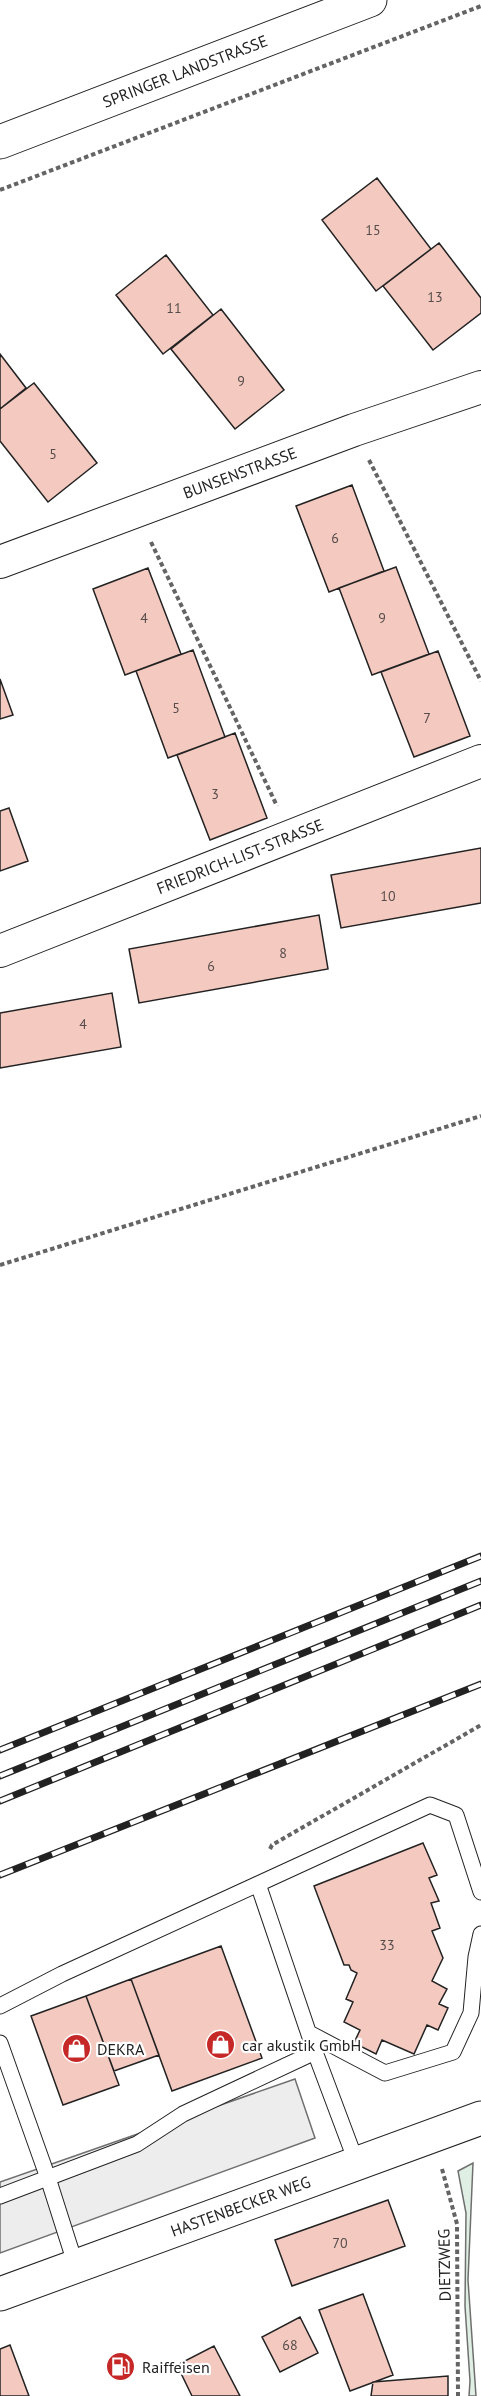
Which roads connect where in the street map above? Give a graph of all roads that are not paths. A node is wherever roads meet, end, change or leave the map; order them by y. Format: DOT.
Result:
graph roads {
  1 [pos="370,0"];
  2 [pos="0,142"];
  3 [pos="481,387"];
  4 [pos="0,562"];
  5 [pos="481,761"];
  6 [pos="0,951"];
  7 [pos="258,1884"];
  8 [pos="481,1892"];
  9 [pos="481,1934"];
  10 [pos="0,2006"];
  11 [pos="309,2033"];
  12 [pos="0,2043"];
  13 [pos="315,2052"];
  14 [pos="481,2118"];
  15 [pos="357,2164"];
  16 [pos="48,2178"];
  17 [pos="0,2196"];
  18 [pos="76,2266"];
  19 [pos="0,2294"];
  1 -- 2 [label="main road, SPRINGER LANDSTRASSE"];
  3 -- 4 [label="street, BUNSENSTRASSE"];
  5 -- 6 [label="street, FRIEDRICH-LIST-STRASSE"];
  7 -- 8 [label="lane"];
  7 -- 10 [label="lane"];
  7 -- 11 [label="lane"];
  9 -- 11 [label="lane"];
  11 -- 13 [label="lane"];
  12 -- 16 [label="lane"];
  13 -- 15 [label="lane"];
  13 -- 16 [label="lane"];
  14 -- 15 [label="main road, HASTENBECKER WEG"];
  15 -- 18 [label="main road, HASTENBECKER WEG"];
  16 -- 17 [label="lane"];
  16 -- 18 [label="lane"];
  18 -- 19 [label="main road, HASTENBECKER WEG"];
}
